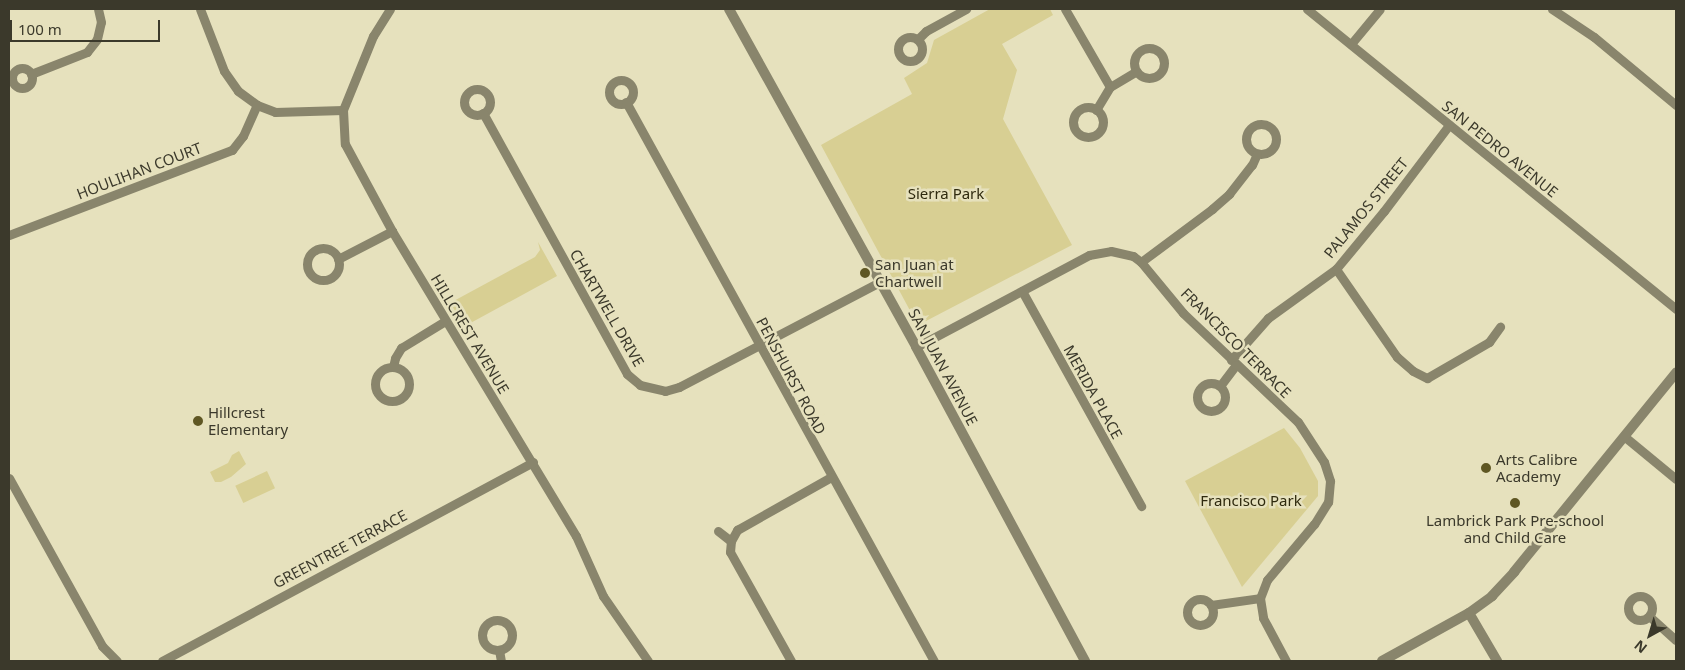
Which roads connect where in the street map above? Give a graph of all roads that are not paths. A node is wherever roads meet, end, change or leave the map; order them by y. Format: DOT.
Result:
graph roads {
  1 [pos="98,9"];
  2 [pos="390,9"];
  3 [pos="729,9"];
  4 [pos="966,9"];
  5 [pos="1066,9"];
  6 [pos="1307,9"];
  7 [pos="1380,9"];
  8 [pos="1552,9"];
  9 [pos="204,10"];
  10 [pos="918,39"];
  11 [pos="1351,44"];
  12 [pos="1137,71"];
  13 [pos="31,74"];
  14 [pos="1110,88"];
  15 [pos="626,102"];
  16 [pos="257,105"];
  17 [pos="1676,105"];
  18 [pos="343,110"];
  19 [pos="1096,110"];
  20 [pos="483,113"];
  21 [pos="1449,125"];
  22 [pos="1257,154"];
  23 [pos="392,230"];
  24 [pos="9,235"];
  25 [pos="338,259"];
  26 [pos="1141,262"];
  27 [pos="1336,268"];
  28 [pos="880,282"];
  29 [pos="1022,291"];
  30 [pos="1676,309"];
  31 [pos="445,321"];
  32 [pos="1500,327"];
  33 [pos="760,346"];
  34 [pos="916,347"];
  35 [pos="1233,362"];
  36 [pos="393,367"];
  37 [pos="1676,373"];
  38 [pos="1220,386"];
  39 [pos="1625,437"];
  40 [pos="533,462"];
  41 [pos="831,477"];
  42 [pos="9,478"];
  43 [pos="1676,479"];
  44 [pos="1141,506"];
  45 [pos="718,531"];
  46 [pos="731,541"];
  47 [pos="1260,598"];
  48 [pos="1211,605"];
  49 [pos="1469,613"];
  50 [pos="1649,616"];
  51 [pos="1676,640"];
  52 [pos="499,650"];
  53 [pos="116,661"];
  54 [pos="162,661"];
  55 [pos="501,661"];
  56 [pos="648,661"];
  57 [pos="791,661"];
  58 [pos="934,661"];
  59 [pos="1085,661"];
  60 [pos="1286,661"];
  61 [pos="1382,661"];
  62 [pos="1497,661"];
  1 -- 13 [label="street"];
  2 -- 18 [label="street, HILLCREST AVENUE"];
  3 -- 28 [label="street, SAN JUAN AVENUE"];
  4 -- 10 [label="street"];
  5 -- 14 [label="street"];
  6 -- 11 [label="street, SAN PEDRO AVENUE"];
  7 -- 11 [label="street"];
  8 -- 17 [label="street"];
  9 -- 16 [label="street"];
  11 -- 21 [label="street, SAN PEDRO AVENUE"];
  12 -- 14 [label="street"];
  14 -- 19 [label="street"];
  15 -- 33 [label="street, PENSHURST ROAD"];
  16 -- 18 [label="street"];
  16 -- 24 [label="street, HOULIHAN COURT"];
  18 -- 23 [label="street, HILLCREST AVENUE"];
  20 -- 33 [label="street, CHARTWELL DRIVE"];
  21 -- 27 [label="street, PALAMOS STREET"];
  21 -- 30 [label="street, SAN PEDRO AVENUE"];
  22 -- 26 [label="street"];
  23 -- 25 [label="street"];
  23 -- 31 [label="street, HILLCREST AVENUE"];
  26 -- 29 [label="street, FRANCISCO TERRACE"];
  26 -- 35 [label="street, FRANCISCO TERRACE"];
  27 -- 32 [label="street"];
  27 -- 35 [label="street, PALAMOS STREET"];
  28 -- 33 [label="street, CHARTWELL DRIVE"];
  28 -- 34 [label="street, SAN JUAN AVENUE"];
  29 -- 34 [label="street, FRANCISCO TERRACE"];
  29 -- 44 [label="street, MERIDA PLACE"];
  31 -- 36 [label="street"];
  31 -- 40 [label="street, HILLCREST AVENUE"];
  33 -- 41 [label="street, PENSHURST ROAD"];
  34 -- 59 [label="street, SAN JUAN AVENUE"];
  35 -- 38 [label="street, PALAMOS STREET"];
  35 -- 47 [label="street, FRANCISCO TERRACE"];
  37 -- 39 [label="street"];
  39 -- 43 [label="street"];
  39 -- 49 [label="street"];
  40 -- 54 [label="street, GREENTREE TERRACE"];
  40 -- 56 [label="street, HILLCREST AVENUE"];
  41 -- 46 [label="street"];
  41 -- 58 [label="street, PENSHURST ROAD"];
  42 -- 53 [label="street"];
  45 -- 46 [label="street"];
  46 -- 57 [label="street"];
  47 -- 48 [label="street"];
  47 -- 60 [label="street"];
  49 -- 61 [label="street"];
  49 -- 62 [label="street"];
  50 -- 51 [label="street"];
  52 -- 55 [label="street"];
}
